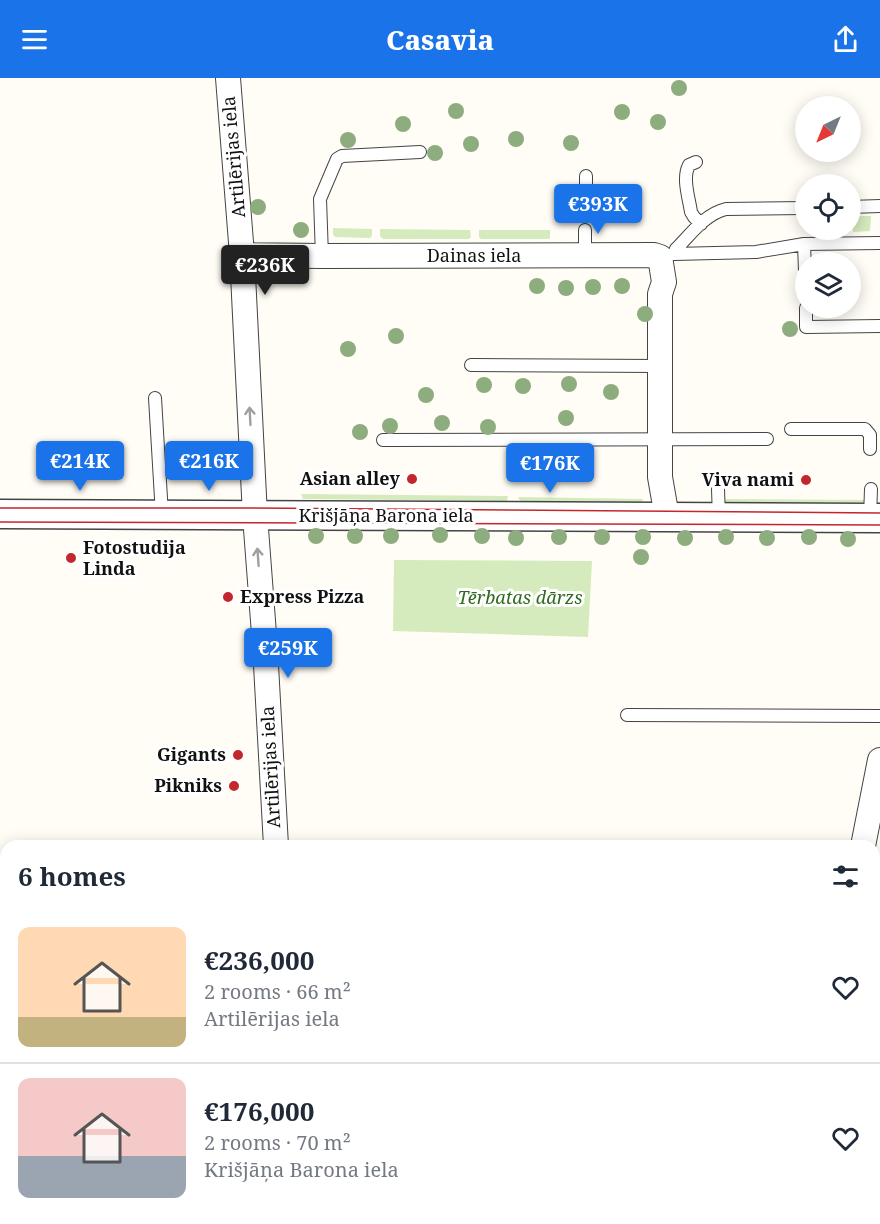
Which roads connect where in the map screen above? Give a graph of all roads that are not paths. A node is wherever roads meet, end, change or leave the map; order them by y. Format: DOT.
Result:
graph roads {
  1 [pos="228,78"];
  2 [pos="420,152"];
  3 [pos="696,162"];
  4 [pos="586,177"];
  5 [pos="586,191"];
  6 [pos="880,206"];
  7 [pos="861,207"];
  8 [pos="795,208"];
  9 [pos="701,224"];
  10 [pos="585,230"];
  11 [pos="880,243"];
  12 [pos="804,244"];
  13 [pos="804,252"];
  14 [pos="242,255"];
  15 [pos="667,255"];
  16 [pos="322,256"];
  17 [pos="585,256"];
  18 [pos="806,318"];
  19 [pos="880,326"];
  20 [pos="471,365"];
  21 [pos="660,366"];
  22 [pos="155,398"];
  23 [pos="791,429"];
  24 [pos="660,439"];
  25 [pos="718,439"];
  26 [pos="767,439"];
  27 [pos="383,440"];
  28 [pos="870,449"];
  29 [pos="718,453"];
  30 [pos="718,489"];
  31 [pos="871,489"];
  32 [pos="0,514"];
  33 [pos="162,515"];
  34 [pos="255,516"];
  35 [pos="666,517"];
  36 [pos="719,518"];
  37 [pos="875,518"];
  38 [pos="627,715"];
  39 [pos="880,716"];
  40 [pos="880,760"];
  41 [pos="276,840"];
  42 [pos="864,840"];
  1 -- 14 [label="street, Artilērijas iela"];
  2 -- 16 [label="lane"];
  3 -- 9 [label="lane"];
  4 -- 5 [label="lane"];
  6 -- 7 [label="lane"];
  8 -- 9 [label="lane"];
  9 -- 15 [label="lane"];
  10 -- 17 [label="lane"];
  11 -- 12 [label="lane"];
  12 -- 13 [label="lane"];
  12 -- 15 [label="lane"];
  14 -- 16 [label="street, Dainas iela"];
  34 -- 14 [label="street, Artilērijas iela, one-way"];
  15 -- 17 [label="street, Dainas iela"];
  15 -- 21 [label="street"];
  16 -- 17 [label="street, Dainas iela"];
  18 -- 19 [label="lane"];
  20 -- 21 [label="lane"];
  21 -- 24 [label="street"];
  22 -- 33 [label="lane"];
  23 -- 28 [label="lane"];
  24 -- 25 [label="lane"];
  24 -- 27 [label="lane"];
  24 -- 35 [label="street"];
  25 -- 26 [label="lane"];
  25 -- 29 [label="lane"];
  30 -- 36 [label="lane"];
  31 -- 37 [label="lane"];
  32 -- 33 [label="street, Krišjāņa Barona iela"];
  33 -- 34 [label="street, Krišjāņa Barona iela"];
  34 -- 35 [label="street, Krišjāņa Barona iela"];
  41 -- 34 [label="street, Artilērijas iela, one-way"];
  35 -- 36 [label="street, Krišjāņa Barona iela"];
  36 -- 37 [label="street, Krišjāņa Barona iela"];
  38 -- 39 [label="lane"];
  40 -- 42 [label="street"];
}
